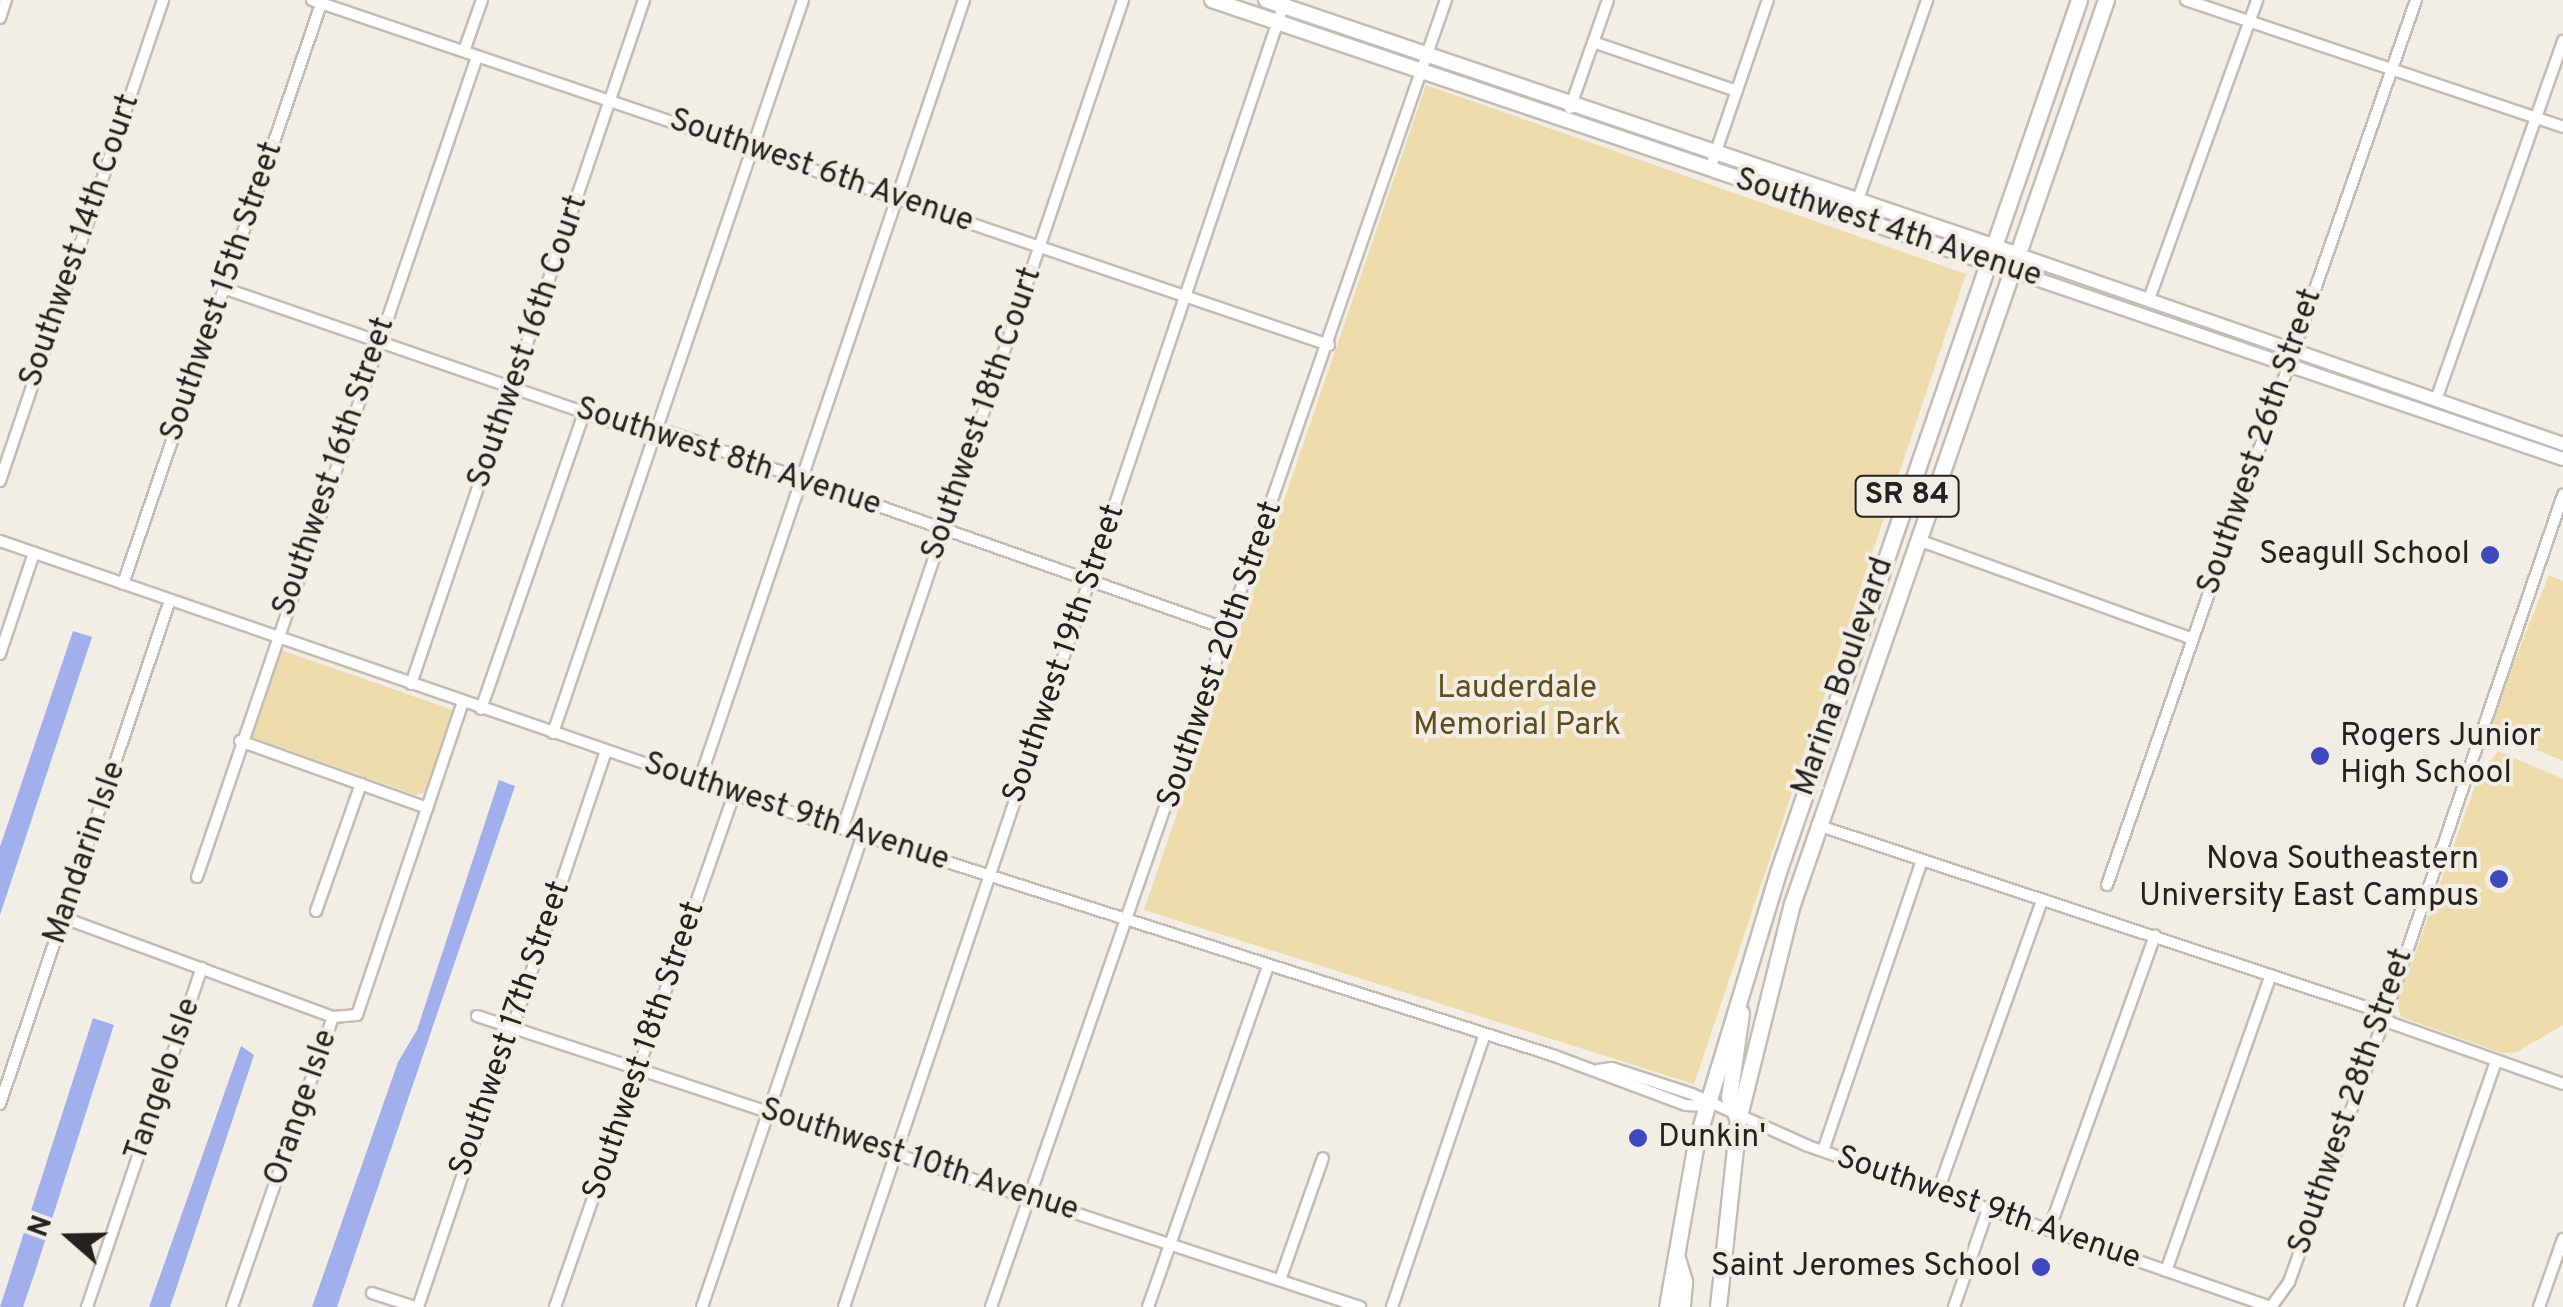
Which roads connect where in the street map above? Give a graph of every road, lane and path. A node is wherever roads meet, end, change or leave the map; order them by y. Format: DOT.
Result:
graph roads {
  1 [pos="6,0"];
  2 [pos="162,0"];
  3 [pos="482,0"];
  4 [pos="644,0"];
  5 [pos="803,0"];
  6 [pos="964,0"];
  7 [pos="1123,0"];
  8 [pos="1212,0"];
  9 [pos="1266,0"];
  10 [pos="1446,0"];
  11 [pos="1608,0"];
  12 [pos="1768,0"];
  13 [pos="1927,0"];
  14 [pos="2080,0"];
  15 [pos="2106,0"];
  16 [pos="2186,0"];
  17 [pos="2257,0"];
  18 [pos="2416,0"];
  19 [pos="319,1"];
  20 [pos="1284,3"];
  21 [pos="0,18"];
  22 [pos="1277,22"];
  23 [pos="2249,22"];
  24 [pos="2563,41"];
  25 [pos="1594,42"];
  26 [pos="464,51"];
  27 [pos="1427,56"];
  28 [pos="477,57"];
  29 [pos="2391,70"];
  30 [pos="1422,72"];
  31 [pos="1737,91"];
  32 [pos="611,100"];
  33 [pos="1572,104"];
  34 [pos="2536,118"];
  35 [pos="1566,121"];
  36 [pos="2563,127"];
  37 [pos="754,150"];
  38 [pos="1716,153"];
  39 [pos="1710,170"];
  40 [pos="896,198"];
  41 [pos="1857,201"];
  42 [pos="1852,217"];
  43 [pos="1040,246"];
  44 [pos="1991,255"];
  45 [pos="2013,262"];
  46 [pos="226,289"];
  47 [pos="1184,296"];
  48 [pos="2149,299"];
  49 [pos="378,342"];
  50 [pos="1329,345"];
  51 [pos="2293,347"];
  52 [pos="2287,363"];
  53 [pos="514,389"];
  54 [pos="2437,397"];
  55 [pos="584,413"];
  56 [pos="657,432"];
  57 [pos="2563,444"];
  58 [pos="2563,459"];
  59 [pos="803,478"];
  60 [pos="0,481"];
  61 [pos="2563,495"];
  62 [pos="944,528"];
  63 [pos="1918,540"];
  64 [pos="0,541"];
  65 [pos="34,553"];
  66 [pos="1090,581"];
  67 [pos="122,584"];
  68 [pos="170,600"];
  69 [pos="1230,630"];
  70 [pos="275,637"];
  71 [pos="2193,639"];
  72 [pos="0,654"];
  73 [pos="411,684"];
  74 [pos="462,702"];
  75 [pos="482,708"];
  76 [pos="553,734"];
  77 [pos="240,741"];
  78 [pos="606,751"];
  79 [pos="700,782"];
  80 [pos="361,784"];
  81 [pos="1804,790"];
  82 [pos="734,794"];
  83 [pos="427,808"];
  84 [pos="1817,825"];
  85 [pos="843,828"];
  86 [pos="863,834"];
  87 [pos="1922,861"];
  88 [pos="990,876"];
  89 [pos="197,877"];
  90 [pos="2107,885"];
  91 [pos="2042,900"];
  92 [pos="316,911"];
  93 [pos="64,918"];
  94 [pos="1126,920"];
  95 [pos="2154,934"];
  96 [pos="1268,966"];
  97 [pos="202,968"];
  98 [pos="2271,976"];
  99 [pos="1740,1005"];
  100 [pos="477,1016"];
  101 [pos="2382,1016"];
  102 [pos="333,1017"];
  103 [pos="510,1028"];
  104 [pos="1484,1037"];
  105 [pos="2496,1060"];
  106 [pos="640,1070"];
  107 [pos="2563,1084"];
  108 [pos="0,1104"];
  109 [pos="1707,1106"];
  110 [pos="769,1112"];
  111 [pos="1738,1120"];
  112 [pos="1822,1151"];
  113 [pos="896,1152"];
  114 [pos="1323,1158"];
  115 [pos="1938,1191"];
  116 [pos="1029,1195"];
  117 [pos="1988,1209"];
  118 [pos="2049,1230"];
  119 [pos="2563,1238"];
  120 [pos="1170,1244"];
  121 [pos="1674,1251"];
  122 [pos="2166,1271"];
  123 [pos="1280,1280"];
  124 [pos="372,1293"];
  125 [pos="88,1307"];
  126 [pos="232,1307"];
  127 [pos="417,1307"];
  128 [pos="555,1307"];
  129 [pos="702,1307"];
  130 [pos="844,1307"];
  131 [pos="991,1307"];
  132 [pos="1148,1307"];
  133 [pos="1360,1307"];
  134 [pos="1392,1307"];
  135 [pos="1667,1307"];
  136 [pos="1682,1307"];
  137 [pos="1718,1307"];
  138 [pos="1954,1307"];
  139 [pos="2271,1307"];
  140 [pos="2410,1307"];
  141 [pos="2540,1307"];
  1 -- 21 [label="street"];
  2 -- 60 [label="street, Southwest 14th Court"];
  3 -- 26 [label="street"];
  4 -- 32 [label="street, Southwest 16th Court"];
  5 -- 37 [label="street"];
  6 -- 40 [label="street"];
  7 -- 43 [label="street, Southwest 18th Court"];
  8 -- 22 [label="main road, Southwest 4th Avenue"];
  9 -- 20 [label="main road, Southwest 4th Avenue"];
  10 -- 27 [label="street, Southwest 20th Street"];
  11 -- 25 [label="street"];
  12 -- 31 [label="street"];
  13 -- 41 [label="street"];
  14 -- 44 [label="main road, Marina Boulevard / SR 84"];
  15 -- 45 [label="main road, Marina Boulevard / SR 84"];
  16 -- 23 [label="street"];
  17 -- 23 [label="street"];
  18 -- 29 [label="street, Southwest 26th Street"];
  19 -- 26 [label="street, Southwest 6th Avenue"];
  19 -- 46 [label="street, Southwest 15th Street"];
  20 -- 22 [label="street, Southwest 19th Street"];
  20 -- 27 [label="main road, Southwest 4th Avenue"];
  22 -- 30 [label="main road, Southwest 4th Avenue"];
  22 -- 47 [label="street, Southwest 19th Street"];
  23 -- 29 [label="street"];
  23 -- 48 [label="street"];
  24 -- 34 [label="street"];
  25 -- 31 [label="street"];
  25 -- 33 [label="street"];
  26 -- 28 [label="street, Southwest 6th Avenue"];
  27 -- 30 [label="street, Southwest 20th Street"];
  27 -- 33 [label="main road, Southwest 4th Avenue"];
  28 -- 32 [label="street, Southwest 6th Avenue"];
  28 -- 49 [label="street, Southwest 16th Street"];
  29 -- 34 [label="street"];
  29 -- 51 [label="street, Southwest 26th Street"];
  30 -- 35 [label="main road, Southwest 4th Avenue"];
  30 -- 50 [label="street, Southwest 20th Street"];
  31 -- 38 [label="street"];
  32 -- 37 [label="street, Southwest 6th Avenue"];
  32 -- 53 [label="street, Southwest 16th Court"];
  33 -- 35 [label="street"];
  33 -- 38 [label="main road, Southwest 4th Avenue"];
  34 -- 36 [label="street"];
  34 -- 54 [label="street"];
  35 -- 39 [label="main road, Southwest 4th Avenue"];
  37 -- 40 [label="street, Southwest 6th Avenue"];
  37 -- 56 [label="street"];
  38 -- 39 [label="street"];
  38 -- 41 [label="main road, Southwest 4th Avenue"];
  39 -- 42 [label="main road, Southwest 4th Avenue"];
  40 -- 43 [label="street, Southwest 6th Avenue"];
  40 -- 59 [label="street"];
  41 -- 42 [label="street"];
  41 -- 44 [label="main road, Southwest 4th Avenue"];
  42 -- 44 [label="main road, Southwest 4th Avenue"];
  43 -- 47 [label="street, Southwest 6th Avenue"];
  43 -- 62 [label="street, Southwest 18th Court"];
  44 -- 45 [label="main road, Southwest 4th Avenue"];
  44 -- 81 [label="main road, Marina Boulevard / SR 84"];
  45 -- 48 [label="street, Southwest 4th Avenue"];
  45 -- 52 [label="street, Southwest 4th Avenue"];
  45 -- 63 [label="main road, Marina Boulevard / SR 84"];
  46 -- 49 [label="street, Southwest 8th Avenue"];
  46 -- 67 [label="street, Southwest 15th Street"];
  47 -- 50 [label="street, Southwest 6th Avenue"];
  47 -- 66 [label="street, Southwest 19th Street"];
  48 -- 51 [label="street, Southwest 4th Avenue"];
  49 -- 53 [label="street, Southwest 8th Avenue"];
  49 -- 70 [label="street, Southwest 16th Street"];
  50 -- 69 [label="street, Southwest 20th Street"];
  51 -- 52 [label="street, Southwest 26th Street"];
  51 -- 54 [label="street, Southwest 4th Avenue"];
  52 -- 58 [label="street, Southwest 4th Avenue"];
  52 -- 71 [label="street, Southwest 26th Street"];
  53 -- 55 [label="street, Southwest 8th Avenue"];
  53 -- 73 [label="street, Southwest 16th Court"];
  54 -- 57 [label="street, Southwest 4th Avenue"];
  55 -- 56 [label="street, Southwest 8th Avenue"];
  55 -- 75 [label="street"];
  56 -- 59 [label="street, Southwest 8th Avenue"];
  56 -- 76 [label="street"];
  59 -- 62 [label="street, Southwest 8th Avenue"];
  59 -- 79 [label="street"];
  61 -- 101 [label="street, Southwest 28th Street"];
  62 -- 66 [label="street, Southwest 8th Avenue"];
  62 -- 85 [label="street, Southwest 18th Court"];
  63 -- 71 [label="street"];
  63 -- 84 [label="main road, Marina Boulevard / SR 84"];
  64 -- 65 [label="street, Southwest 9th Avenue"];
  65 -- 67 [label="street, Southwest 9th Avenue"];
  65 -- 72 [label="street"];
  66 -- 69 [label="street, Southwest 8th Avenue"];
  66 -- 88 [label="street, Southwest 19th Street"];
  67 -- 68 [label="street, Southwest 9th Avenue"];
  68 -- 70 [label="street, Southwest 9th Avenue"];
  68 -- 93 [label="street, Mandarin Isle"];
  69 -- 94 [label="street, Southwest 20th Street"];
  70 -- 73 [label="street, Southwest 9th Avenue"];
  70 -- 77 [label="street, Southwest 16th Street"];
  71 -- 90 [label="street, Southwest 26th Street"];
  73 -- 74 [label="street, Southwest 9th Avenue"];
  74 -- 75 [label="street, Southwest 9th Avenue"];
  74 -- 83 [label="street, Orange Isle"];
  75 -- 76 [label="street, Southwest 9th Avenue"];
  76 -- 78 [label="street, Southwest 9th Avenue"];
  77 -- 80 [label="street"];
  77 -- 89 [label="street, Southwest 16th Street"];
  78 -- 79 [label="street, Southwest 9th Avenue"];
  78 -- 103 [label="street, Southwest 17th Street"];
  79 -- 82 [label="street, Southwest 9th Avenue"];
  80 -- 83 [label="street"];
  80 -- 92 [label="street"];
  81 -- 84 [label="main road"];
  81 -- 99 [label="main road, Marina Boulevard / SR 84"];
  82 -- 85 [label="street, Southwest 9th Avenue"];
  82 -- 106 [label="street, Southwest 18th Street"];
  83 -- 102 [label="street, Orange Isle"];
  84 -- 87 [label="street"];
  84 -- 111 [label="main road, Marina Boulevard / SR 84"];
  85 -- 86 [label="street, Southwest 9th Avenue"];
  86 -- 88 [label="street, Southwest 9th Avenue"];
  86 -- 110 [label="street"];
  87 -- 91 [label="street"];
  87 -- 112 [label="street"];
  88 -- 94 [label="street, Southwest 9th Avenue"];
  88 -- 113 [label="street, Southwest 19th Street"];
  91 -- 95 [label="street"];
  91 -- 115 [label="street"];
  93 -- 97 [label="street"];
  93 -- 108 [label="street, Mandarin Isle"];
  94 -- 96 [label="street, Southwest 9th Avenue"];
  94 -- 116 [label="street, Southwest 20th Street"];
  95 -- 98 [label="street"];
  95 -- 118 [label="street"];
  96 -- 104 [label="street, Southwest 9th Avenue"];
  96 -- 120 [label="street"];
  97 -- 102 [label="street"];
  97 -- 125 [label="street, Tangelo Isle"];
  98 -- 101 [label="street"];
  98 -- 122 [label="street"];
  99 -- 109 [label="main road, Marina Boulevard / SR 84"];
  99 -- 111 [label="main road"];
  100 -- 103 [label="street, Southwest 10th Avenue"];
  101 -- 105 [label="street"];
  101 -- 139 [label="street, Southwest 28th Street"];
  102 -- 126 [label="street, Orange Isle"];
  103 -- 106 [label="street, Southwest 10th Avenue"];
  103 -- 127 [label="street, Southwest 17th Street"];
  104 -- 109 [label="street, Southwest 9th Avenue"];
  104 -- 134 [label="street"];
  105 -- 107 [label="street"];
  105 -- 140 [label="street"];
  106 -- 110 [label="street, Southwest 10th Avenue"];
  106 -- 128 [label="street, Southwest 18th Street"];
  109 -- 111 [label="street, Southwest 9th Avenue"];
  109 -- 121 [label="main road, Marina Boulevard / SR 84"];
  110 -- 113 [label="street, Southwest 10th Avenue"];
  110 -- 129 [label="street"];
  111 -- 112 [label="street, Southwest 9th Avenue"];
  111 -- 137 [label="main road, Marina Boulevard / SR 84"];
  112 -- 115 [label="street, Southwest 9th Avenue"];
  113 -- 116 [label="street, Southwest 10th Avenue"];
  113 -- 130 [label="street, Southwest 19th Street"];
  114 -- 123 [label="street"];
  115 -- 117 [label="street, Southwest 9th Avenue"];
  116 -- 120 [label="street, Southwest 10th Avenue"];
  116 -- 131 [label="street, Southwest 20th Street"];
  117 -- 118 [label="street, Southwest 9th Avenue"];
  117 -- 138 [label="street"];
  118 -- 122 [label="street, Southwest 9th Avenue"];
  119 -- 141 [label="street"];
  120 -- 123 [label="street, Southwest 10th Avenue"];
  120 -- 132 [label="street"];
  121 -- 135 [label="main road, Marina Boulevard / SR 84"];
  121 -- 136 [label="main road"];
  122 -- 139 [label="street, Southwest 9th Avenue"];
  123 -- 133 [label="street, Southwest 10th Avenue"];
  124 -- 127 [label="street"];
}
